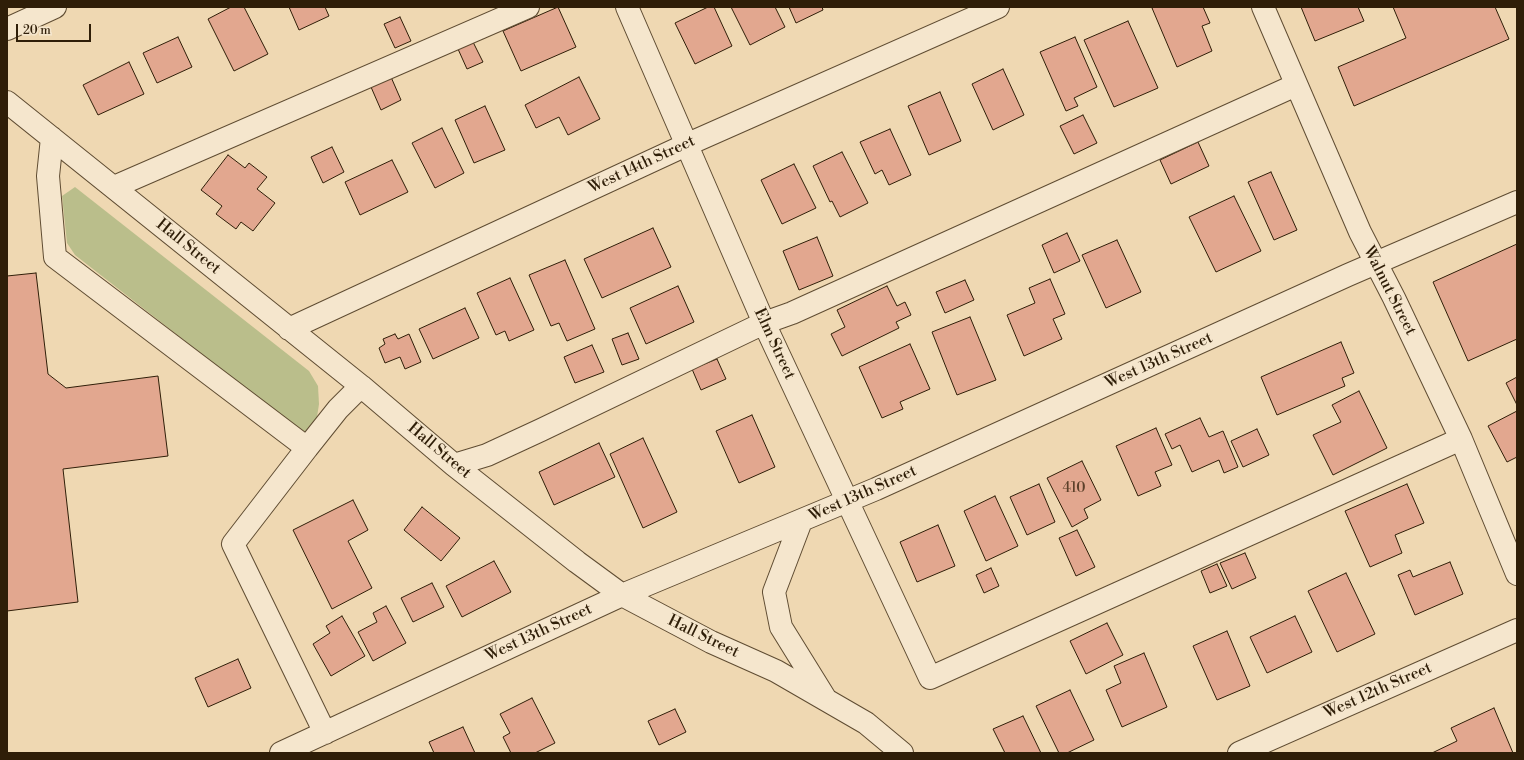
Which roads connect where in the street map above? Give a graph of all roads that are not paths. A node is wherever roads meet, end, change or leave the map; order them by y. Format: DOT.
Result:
graph roads {
  1 [pos="55,7"];
  2 [pos="528,7"];
  3 [pos="627,7"];
  4 [pos="998,7"];
  5 [pos="1262,7"];
  6 [pos="7,29"];
  7 [pos="1296,85"];
  8 [pos="7,102"];
  9 [pos="52,138"];
  10 [pos="686,145"];
  11 [pos="114,187"];
  12 [pos="1517,202"];
  13 [pos="1376,263"];
  14 [pos="764,323"];
  15 [pos="289,329"];
  16 [pos="360,386"];
  17 [pos="1461,439"];
  18 [pos="307,448"];
  19 [pos="454,465"];
  20 [pos="848,501"];
  21 [pos="801,521"];
  22 [pos="1517,574"];
  23 [pos="622,595"];
  24 [pos="1517,630"];
  25 [pos="827,700"];
  26 [pos="326,733"];
  27 [pos="281,753"];
  28 [pos="902,753"];
  29 [pos="1239,753"];
  1 -- 6 [label="street"];
  2 -- 11 [label="street"];
  3 -- 10 [label="street, Elm Street"];
  4 -- 10 [label="street, West 14th Street"];
  5 -- 7 [label="street, Walnut Street"];
  7 -- 13 [label="street, Walnut Street"];
  7 -- 14 [label="street"];
  8 -- 9 [label="street, Hall Street"];
  9 -- 11 [label="street, Hall Street"];
  9 -- 18 [label="street"];
  10 -- 14 [label="street, Elm Street"];
  10 -- 15 [label="street, West 14th Street"];
  11 -- 15 [label="street, Hall Street"];
  12 -- 13 [label="street, West 13th Street"];
  13 -- 17 [label="street, Walnut Street"];
  13 -- 20 [label="street, West 13th Street"];
  14 -- 19 [label="street"];
  14 -- 20 [label="street, Elm Street"];
  15 -- 16 [label="street, Hall Street"];
  16 -- 18 [label="street"];
  16 -- 19 [label="street, Hall Street"];
  17 -- 20 [label="street, Elm Street"];
  17 -- 22 [label="street, Walnut Street"];
  18 -- 26 [label="street"];
  19 -- 23 [label="street, Hall Street"];
  20 -- 21 [label="street, West 13th Street"];
  21 -- 23 [label="street, West 13th Street"];
  21 -- 25 [label="street, West 13th Street"];
  23 -- 25 [label="street, Hall Street"];
  23 -- 26 [label="street, West 13th Street"];
  24 -- 29 [label="street, West 12th Street"];
  25 -- 28 [label="street, Hall Street"];
  26 -- 27 [label="street, West 13th Street"];
}
